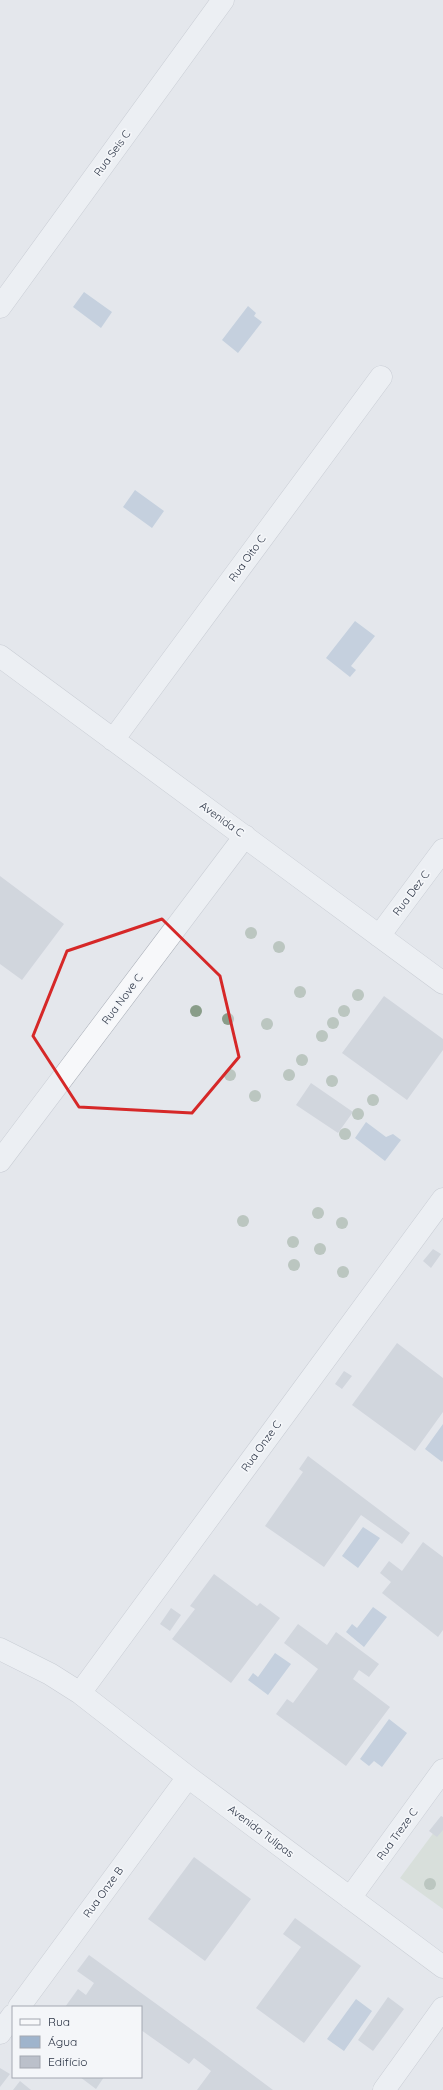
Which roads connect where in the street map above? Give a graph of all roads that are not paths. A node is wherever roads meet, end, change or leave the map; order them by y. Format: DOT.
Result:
graph roads {
  1 [pos="223,0"];
  2 [pos="0,307"];
  3 [pos="381,377"];
  4 [pos="0,656"];
  5 [pos="113,740"];
  6 [pos="245,836"];
  7 [pos="443,850"];
  8 [pos="379,936"];
  9 [pos="443,983"];
  10 [pos="0,1161"];
  11 [pos="443,1199"];
  12 [pos="0,1650"];
  13 [pos="80,1693"];
  14 [pos="443,1770"];
  15 [pos="188,1777"];
  16 [pos="350,1898"];
  17 [pos="443,1967"];
  18 [pos="20,2006"];
  19 [pos="443,2008"];
  20 [pos="12,2016"];
  21 [pos="0,2033"];
  22 [pos="384,2090"];
  1 -- 2 [label="street, Rua Seis C"];
  3 -- 5 [label="street, Rua Oito C"];
  4 -- 5 [label="street, Avenida C"];
  5 -- 6 [label="street, Avenida C"];
  6 -- 8 [label="street, Avenida C"];
  6 -- 10 [label="street, Rua Nove C"];
  7 -- 8 [label="street, Rua Dez C"];
  8 -- 9 [label="street, Avenida C"];
  11 -- 13 [label="street, Rua Onze C"];
  12 -- 13 [label="street, Avenida Tulipas"];
  13 -- 15 [label="street, Avenida Tulipas"];
  14 -- 16 [label="street, Rua Treze C"];
  15 -- 16 [label="street, Avenida Tulipas"];
  15 -- 18 [label="street, Rua Onze B"];
  16 -- 17 [label="street, Avenida Tulipas"];
  19 -- 22 [label="street"];
  20 -- 21 [label="street"];
}
